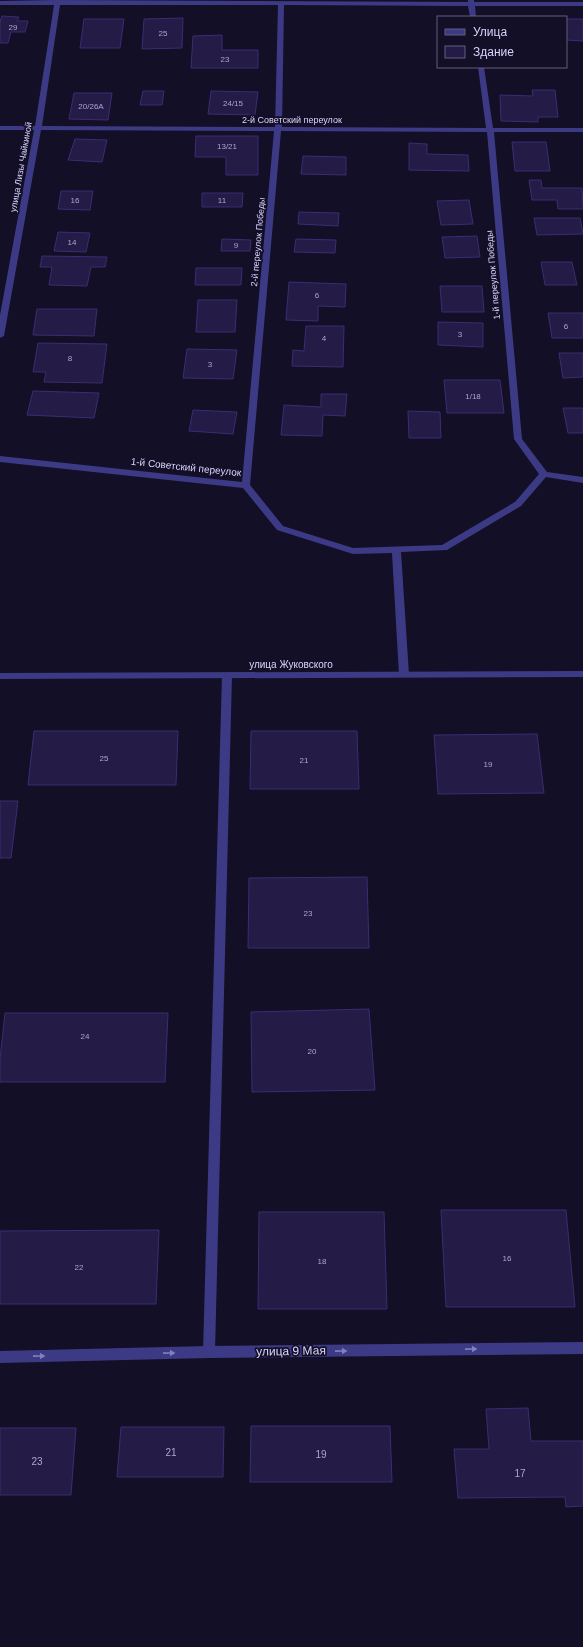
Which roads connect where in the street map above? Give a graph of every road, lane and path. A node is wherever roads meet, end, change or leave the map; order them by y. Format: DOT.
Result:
graph roads {
  1 [pos="58,2"];
  2 [pos="281,2"];
  3 [pos="471,2"];
  4 [pos="0,3"];
  5 [pos="583,4"];
  6 [pos="473,16"];
  7 [pos="481,68"];
  8 [pos="0,128"];
  9 [pos="38,128"];
  10 [pos="278,129"];
  11 [pos="490,129"];
  12 [pos="583,130"];
  13 [pos="0,336"];
  14 [pos="0,459"];
  15 [pos="544,474"];
  16 [pos="583,480"];
  17 [pos="246,485"];
  18 [pos="396,550"];
  19 [pos="583,674"];
  20 [pos="227,675"];
  21 [pos="404,675"];
  22 [pos="0,676"];
  23 [pos="583,1348"];
  24 [pos="209,1352"];
  25 [pos="0,1357"];
  1 -- 2 [label="street"];
  1 -- 4 [label="street"];
  1 -- 9 [label="street, улица Лизы Чайкиной"];
  2 -- 3 [label="street"];
  2 -- 10 [label="street, 2-й переулок Победы"];
  3 -- 5 [label="street"];
  3 -- 6 [label="street"];
  7 -- 11 [label="street, 1-й переулок Победы"];
  8 -- 9 [label="street, 2-й Советский переулок"];
  9 -- 10 [label="street, 2-й Советский переулок"];
  9 -- 13 [label="street, улица Лизы Чайкиной"];
  10 -- 11 [label="street, 2-й Советский переулок"];
  10 -- 17 [label="street, 2-й переулок Победы"];
  11 -- 12 [label="street, 2-й Советский переулок"];
  11 -- 15 [label="street, 1-й переулок Победы"];
  14 -- 17 [label="street, 1-й Советский переулок"];
  15 -- 16 [label="street"];
  15 -- 18 [label="street, 1-й Советский переулок"];
  17 -- 18 [label="street, 1-й Советский переулок"];
  18 -- 21 [label="street"];
  19 -- 21 [label="street, улица Жуковского"];
  20 -- 21 [label="street, улица Жуковского"];
  20 -- 22 [label="street, улица Жуковского"];
  20 -- 24 [label="street"];
  24 -- 23 [label="street, улица 9 Мая, one-way"];
  25 -- 24 [label="street, улица 9 Мая, one-way"];
}
